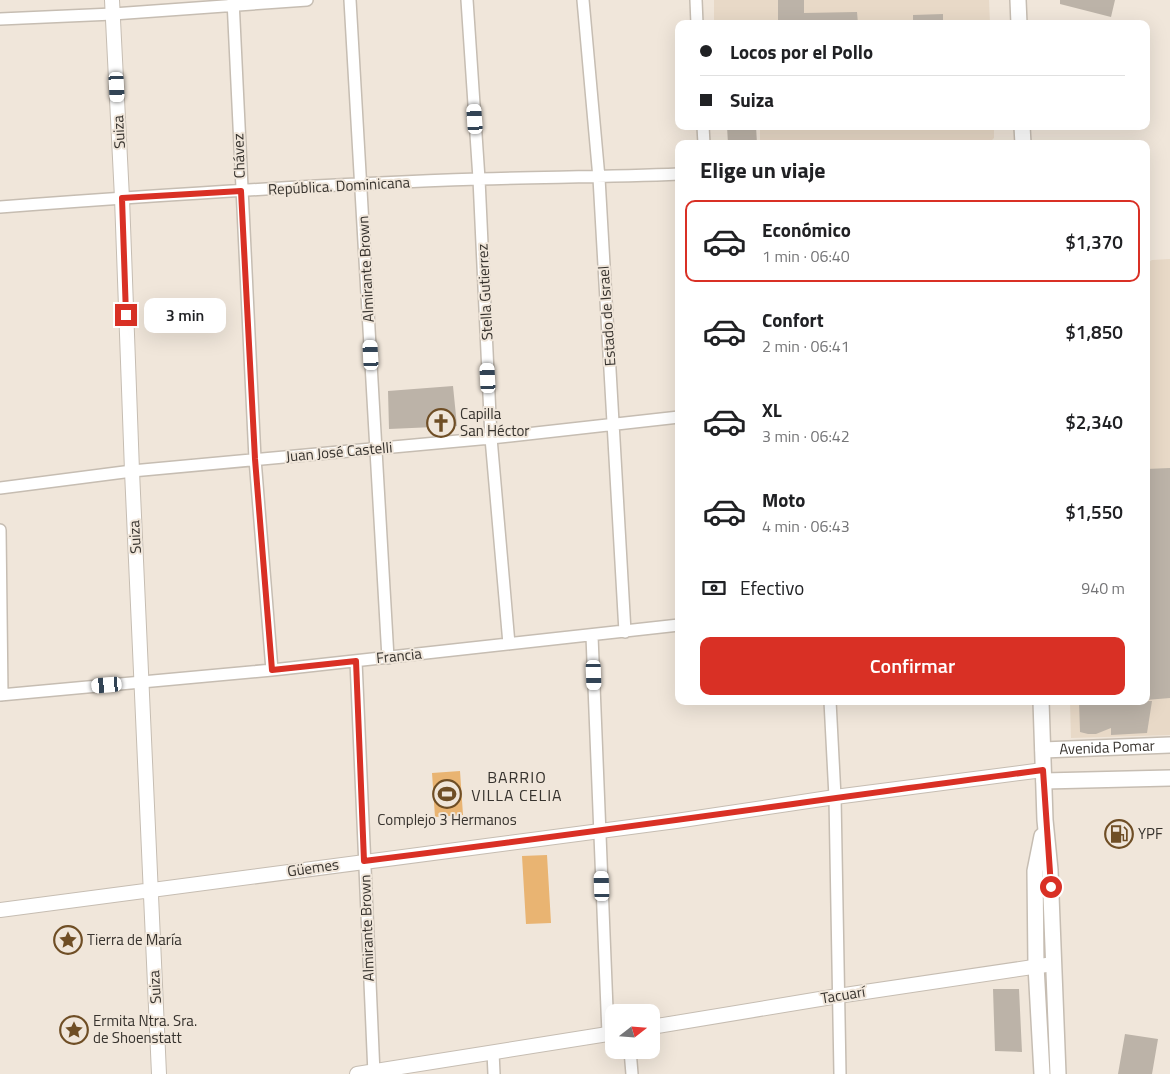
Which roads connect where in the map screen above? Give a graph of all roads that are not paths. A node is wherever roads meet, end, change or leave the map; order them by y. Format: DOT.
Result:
graph roads {
  1 [pos="307,0"];
  2 [pos="350,0"];
  3 [pos="467,0"];
  4 [pos="583,0"];
  5 [pos="696,0"];
  6 [pos="1018,0"];
  7 [pos="233,3"];
  8 [pos="112,7"];
  9 [pos="0,19"];
  10 [pos="697,20"];
  11 [pos="1019,20"];
  12 [pos="675,174"];
  13 [pos="599,178"];
  14 [pos="479,179"];
  15 [pos="361,185"];
  16 [pos="241,191"];
  17 [pos="122,198"];
  18 [pos="0,207"];
  19 [pos="675,417"];
  20 [pos="614,424"];
  21 [pos="491,438"];
  22 [pos="376,449"];
  23 [pos="255,459"];
  24 [pos="132,471"];
  25 [pos="0,488"];
  26 [pos="0,530"];
  27 [pos="675,626"];
  28 [pos="625,632"];
  29 [pos="592,636"];
  30 [pos="508,644"];
  31 [pos="388,658"];
  32 [pos="356,661"];
  33 [pos="272,670"];
  34 [pos="142,681"];
  35 [pos="1,695"];
  36 [pos="830,705"];
  37 [pos="1041,705"];
  38 [pos="1170,745"];
  39 [pos="1042,750"];
  40 [pos="1043,776"];
  41 [pos="1170,778"];
  42 [pos="835,797"];
  43 [pos="1045,820"];
  44 [pos="600,831"];
  45 [pos="364,861"];
  46 [pos="151,889"];
  47 [pos="0,910"];
  48 [pos="1053,964"];
  49 [pos="1036,966"];
  50 [pos="838,996"];
  51 [pos="609,1004"];
  52 [pos="660,1026"];
  53 [pos="605,1035"];
  54 [pos="493,1052"];
  55 [pos="631,1059"];
  56 [pos="374,1073"];
  57 [pos="159,1074"];
  58 [pos="357,1074"];
  59 [pos="494,1074"];
  60 [pos="632,1074"];
  61 [pos="840,1074"];
  62 [pos="1042,1074"];
  63 [pos="1058,1074"];
  1 -- 7 [label="street"];
  2 -- 15 [label="street, Almirante Brown"];
  3 -- 14 [label="street, Stella Gutierrez"];
  4 -- 13 [label="street, Estado de Israel"];
  5 -- 10 [label="street"];
  6 -- 11 [label="main road"];
  7 -- 8 [label="street"];
  7 -- 16 [label="street, Chávez"];
  8 -- 9 [label="street"];
  8 -- 17 [label="street, Suiza"];
  12 -- 13 [label="street, República. Dominicana"];
  13 -- 14 [label="street, República. Dominicana"];
  13 -- 20 [label="street, Estado de Israel"];
  14 -- 15 [label="street, República. Dominicana"];
  14 -- 21 [label="street, Stella Gutierrez"];
  15 -- 16 [label="street, República. Dominicana"];
  15 -- 22 [label="street, Almirante Brown"];
  16 -- 17 [label="street, República. Dominicana"];
  16 -- 23 [label="street, Chávez"];
  17 -- 18 [label="street, República. Dominicana"];
  17 -- 24 [label="street, Suiza"];
  19 -- 20 [label="street, Juan José Castelli"];
  20 -- 21 [label="street, Juan José Castelli"];
  20 -- 28 [label="street, Estado de Israel"];
  21 -- 22 [label="street, Juan José Castelli"];
  21 -- 30 [label="street, Stella Gutierrez"];
  22 -- 23 [label="street, Juan José Castelli"];
  22 -- 31 [label="street, Almirante Brown"];
  23 -- 24 [label="street, Juan José Castelli"];
  23 -- 33 [label="street, Chávez"];
  24 -- 25 [label="street, Juan José Castelli"];
  24 -- 34 [label="street, Suiza"];
  26 -- 35 [label="street"];
  27 -- 28 [label="street, Francia"];
  28 -- 29 [label="street, Francia"];
  29 -- 30 [label="street, Francia"];
  29 -- 44 [label="street"];
  30 -- 31 [label="street, Francia"];
  31 -- 32 [label="street, Francia"];
  32 -- 33 [label="street, Francia"];
  32 -- 45 [label="street, Almirante Brown"];
  33 -- 34 [label="street, Francia"];
  34 -- 35 [label="street, Francia"];
  34 -- 46 [label="street, Suiza"];
  36 -- 42 [label="street"];
  37 -- 39 [label="main road"];
  38 -- 39 [label="main road, Avenida Pomar"];
  39 -- 40 [label="main road"];
  40 -- 41 [label="main road, Avenida Pomar"];
  40 -- 42 [label="street, Güemes"];
  40 -- 43 [label="main road"];
  42 -- 44 [label="street, Güemes"];
  42 -- 50 [label="street"];
  43 -- 48 [label="main road"];
  43 -- 49 [label="main road"];
  44 -- 45 [label="street, Güemes"];
  44 -- 51 [label="street"];
  45 -- 46 [label="street, Güemes"];
  45 -- 56 [label="street, Almirante Brown"];
  46 -- 47 [label="street, Güemes"];
  46 -- 57 [label="street, Suiza"];
  48 -- 49 [label="street, Tacuarí"];
  48 -- 63 [label="main road"];
  49 -- 50 [label="street, Tacuarí"];
  49 -- 62 [label="main road"];
  50 -- 52 [label="street, Tacuarí"];
  50 -- 61 [label="street"];
  53 -- 54 [label="street"];
  54 -- 56 [label="street"];
  54 -- 59 [label="street"];
  55 -- 60 [label="street"];
  56 -- 58 [label="street"];
}
